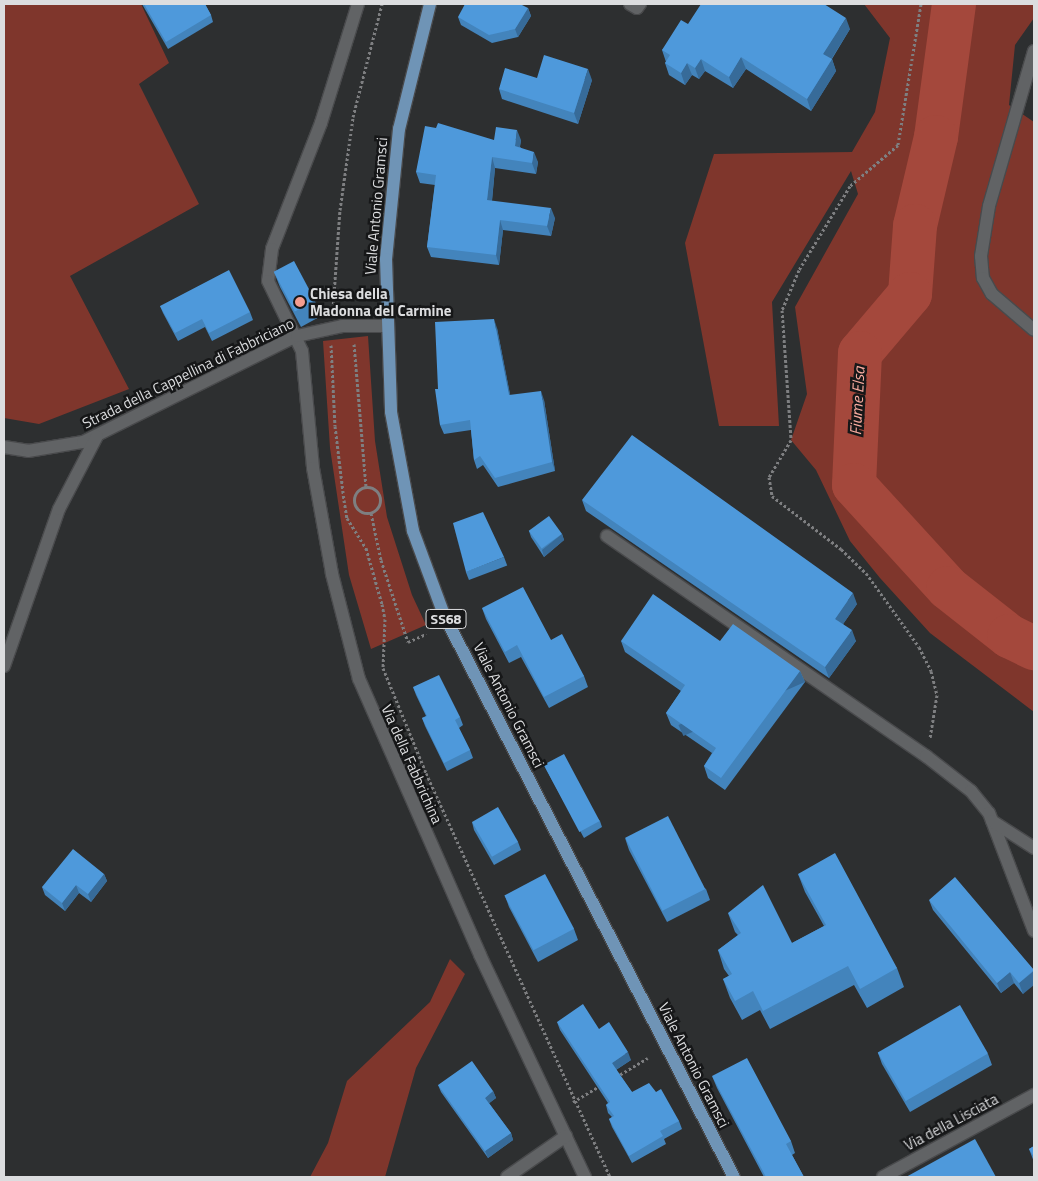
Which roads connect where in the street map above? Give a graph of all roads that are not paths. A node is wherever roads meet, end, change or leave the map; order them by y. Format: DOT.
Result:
graph roads {
  1 [pos="358,4"];
  2 [pos="430,4"];
  3 [pos="630,4"];
  4 [pos="640,4"];
  5 [pos="1034,51"];
  6 [pos="387,326"];
  7 [pos="1034,330"];
  8 [pos="297,336"];
  9 [pos="97,436"];
  10 [pos="4,447"];
  11 [pos="607,536"];
  12 [pos="4,666"];
  13 [pos="992,821"];
  14 [pos="1034,848"];
  15 [pos="1034,931"];
  16 [pos="1034,1096"];
  17 [pos="566,1136"];
  18 [pos="508,1177"];
  19 [pos="585,1177"];
  20 [pos="734,1177"];
  21 [pos="883,1177"];
  1 -- 8 [label="street, Via della Fabbrichina"];
  2 -- 6 [label="main road, Viale Antonio Gramsci / SS68"];
  3 -- 4 [label="street"];
  5 -- 7 [label="street"];
  6 -- 8 [label="street, Strada della Cappellina di Fabbriciano"];
  6 -- 20 [label="main road, Viale Antonio Gramsci / SS68"];
  8 -- 9 [label="street, Strada della Cappellina di Fabbriciano"];
  8 -- 17 [label="street, Via della Fabbrichina"];
  9 -- 10 [label="street, Strada della Cappellina di Fabbriciano"];
  9 -- 12 [label="street"];
  11 -- 13 [label="street"];
  13 -- 14 [label="street"];
  13 -- 15 [label="street"];
  16 -- 21 [label="street, Via della Lisciata"];
  17 -- 18 [label="street"];
  17 -- 19 [label="street, Via della Fabbrichina"];
}
